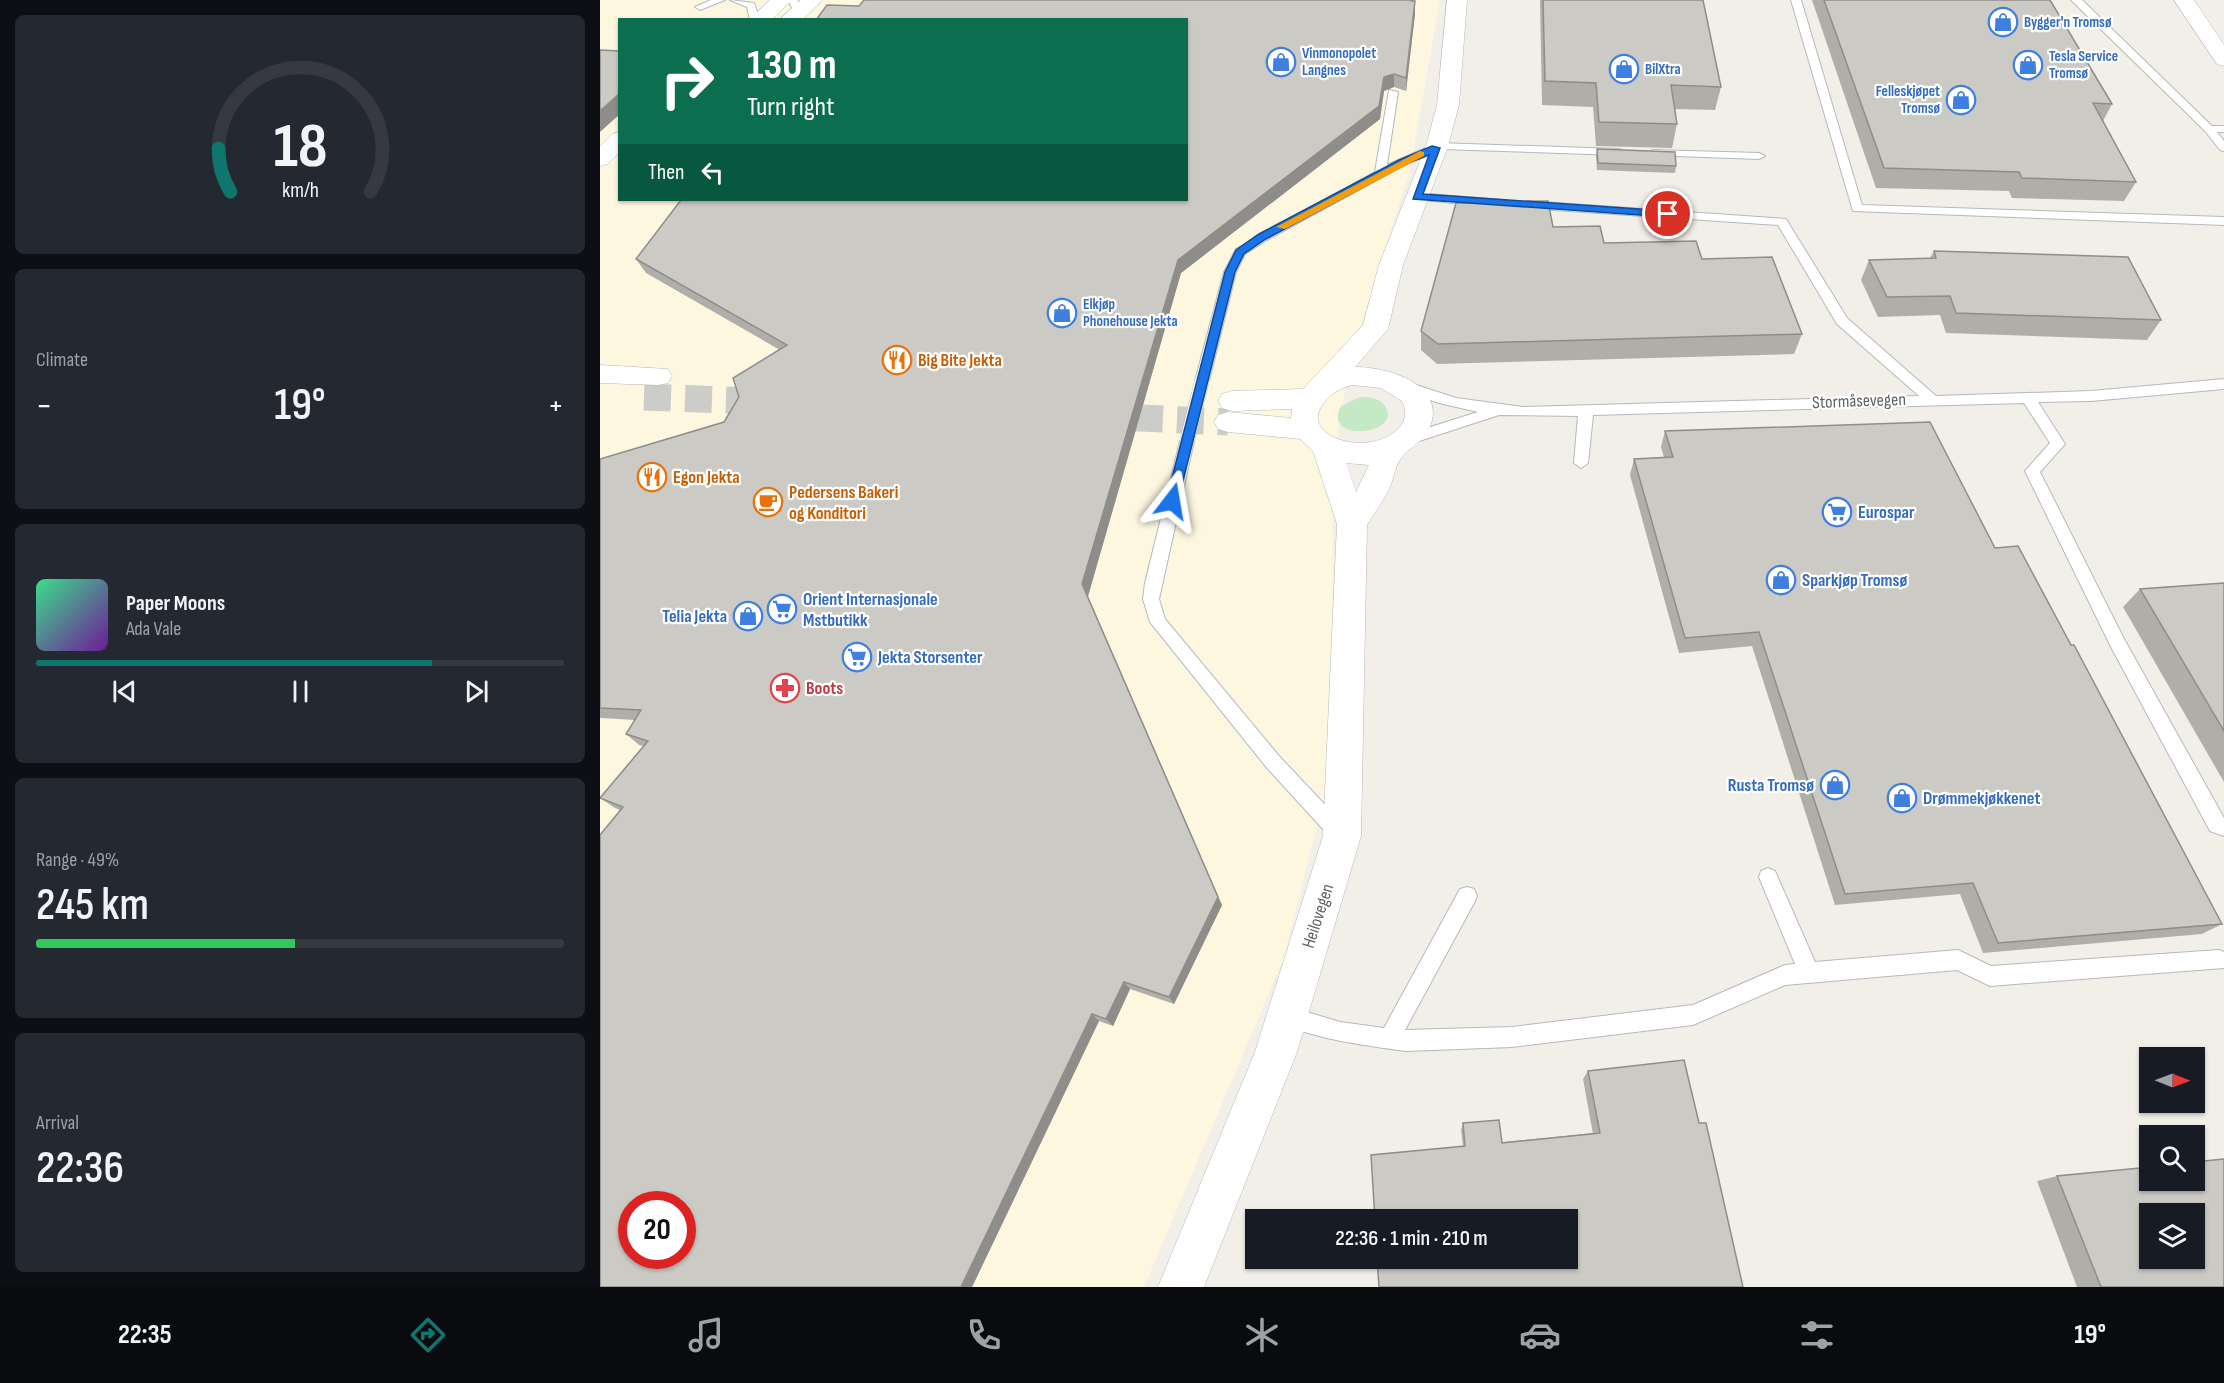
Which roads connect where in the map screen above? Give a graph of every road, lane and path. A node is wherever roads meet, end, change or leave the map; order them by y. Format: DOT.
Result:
graph roads {
  1 [pos="720,0"];
  2 [pos="735,0"];
  3 [pos="782,0"];
  4 [pos="1456,0"];
  5 [pos="1796,0"];
  6 [pos="2076,0"];
  7 [pos="2184,0"];
  8 [pos="700,7"];
  9 [pos="756,18"];
  10 [pos="760,18"];
  11 [pos="2224,60"];
  12 [pos="1393,92"];
  13 [pos="2210,129"];
  14 [pos="2224,129"];
  15 [pos="618,141"];
  16 [pos="1436,147"];
  17 [pos="2224,148"];
  18 [pos="1759,156"];
  19 [pos="600,159"];
  20 [pos="618,166"];
  21 [pos="1380,176"];
  22 [pos="600,180"];
  23 [pos="1417,196"];
  24 [pos="2224,221"];
  25 [pos="1388,360"];
  26 [pos="600,374"];
  27 [pos="2224,384"];
  28 [pos="1317,392"];
  29 [pos="600,395"];
  30 [pos="2027,396"];
  31 [pos="1931,399"];
  32 [pos="1586,410"];
  33 [pos="1494,412"];
  34 [pos="1317,439"];
  35 [pos="1399,445"];
  36 [pos="1581,463"];
  37 [pos="1352,524"];
  38 [pos="2224,827"];
  39 [pos="1342,836"];
  40 [pos="1768,877"];
  41 [pos="1467,896"];
  42 [pos="2219,960"];
  43 [pos="1809,973"];
  44 [pos="1287,1016"];
  45 [pos="1389,1039"];
  46 [pos="1181,1287"];
  1 -- 8 [label="lane"];
  2 -- 9 [label="lane"];
  3 -- 10 [label="street"];
  4 -- 16 [label="street"];
  5 -- 24 [label="lane"];
  6 -- 13 [label="lane"];
  7 -- 11 [label="street"];
  12 -- 21 [label="lane"];
  13 -- 14 [label="lane"];
  13 -- 17 [label="lane"];
  15 -- 19 [label="street"];
  16 -- 18 [label="lane"];
  16 -- 21 [label="lane"];
  16 -- 23 [label="street"];
  20 -- 22 [label="street"];
  21 -- 39 [label="lane, bridge"];
  23 -- 25 [label="street"];
  23 -- 31 [label="lane"];
  25 -- 28 [label="street"];
  25 -- 28 [label="street"];
  25 -- 33 [label="lane"];
  25 -- 35 [label="street"];
  26 -- 29 [label="street"];
  27 -- 30 [label="lane, Stormåsevegen"];
  28 -- 34 [label="street"];
  28 -- 34 [label="street"];
  30 -- 31 [label="lane, Stormåsevegen"];
  30 -- 38 [label="lane"];
  31 -- 32 [label="lane, Stormåsevegen"];
  32 -- 33 [label="lane, Stormåsevegen"];
  32 -- 36 [label="lane"];
  33 -- 35 [label="lane"];
  34 -- 35 [label="street"];
  34 -- 37 [label="street"];
  35 -- 37 [label="street"];
  37 -- 39 [label="street, Heilovegen"];
  39 -- 44 [label="street, Heilovegen"];
  40 -- 43 [label="lane"];
  41 -- 45 [label="lane"];
  42 -- 43 [label="lane"];
  43 -- 45 [label="lane"];
  44 -- 45 [label="lane"];
  44 -- 46 [label="street, Heilovegen"];
}
